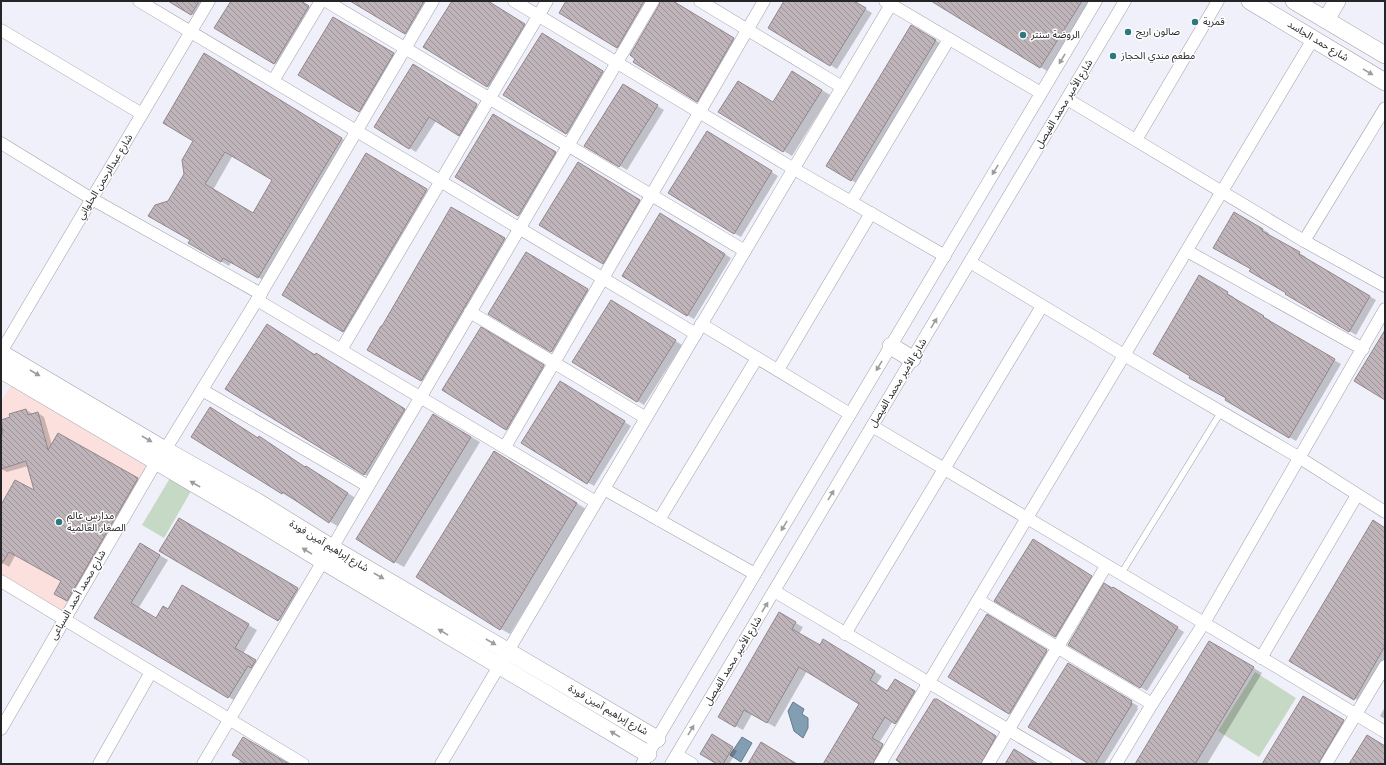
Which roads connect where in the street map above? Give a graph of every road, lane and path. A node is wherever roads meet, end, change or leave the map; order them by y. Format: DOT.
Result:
graph roads {
  1 [pos="139,1"];
  2 [pos="209,1"];
  3 [pos="321,1"];
  4 [pos="326,1"];
  5 [pos="433,1"];
  6 [pos="514,1"];
  7 [pos="547,1"];
  8 [pos="653,1"];
  9 [pos="700,1"];
  10 [pos="764,1"];
  11 [pos="1096,1"];
  12 [pos="1125,1"];
  13 [pos="1218,1"];
  14 [pos="1250,1"];
  15 [pos="1337,1"];
  16 [pos="890,2"];
  17 [pos="1301,3"];
  18 [pos="538,16"];
  19 [pos="1326,20"];
  20 [pos="1,30"];
  21 [pos="748,30"];
  22 [pos="191,32"];
  23 [pos="949,39"];
  24 [pos="1313,39"];
  25 [pos="405,48"];
  26 [pos="1385,55"];
  27 [pos="617,63"];
  28 [pos="273,81"];
  29 [pos="1385,82"];
  30 [pos="842,87"];
  31 [pos="1041,93"];
  32 [pos="489,99"];
  33 [pos="1067,99"];
  34 [pos="1385,108"];
  35 [pos="700,112"];
  36 [pos="142,114"];
  37 [pos="356,131"];
  38 [pos="1136,140"];
  39 [pos="1,143"];
  40 [pos="568,146"];
  41 [pos="794,169"];
  42 [pos="440,181"];
  43 [pos="1222,192"];
  44 [pos="651,196"];
  45 [pos="92,199"];
  46 [pos="851,202"];
  47 [pos="871,213"];
  48 [pos="519,228"];
  49 [pos="1304,241"];
  50 [pos="745,251"];
  51 [pos="1187,251"];
  52 [pos="945,256"];
  53 [pos="970,262"];
  54 [pos="603,278"];
  55 [pos="1385,286"];
  56 [pos="259,297"];
  57 [pos="1042,306"];
  58 [pos="1385,309"];
  59 [pos="470,312"];
  60 [pos="699,329"];
  61 [pos="891,346"];
  62 [pos="1363,349"];
  63 [pos="341,350"];
  64 [pos="1,353"];
  65 [pos="1124,355"];
  66 [pos="757,358"];
  67 [pos="912,359"];
  68 [pos="554,363"];
  69 [pos="778,370"];
  70 [pos="1,371"];
  71 [pos="202,390"];
  72 [pos="420,397"];
  73 [pos="1222,412"];
  74 [pos="850,414"];
  75 [pos="646,418"];
  76 [pos="872,426"];
  77 [pos="505,447"];
  78 [pos="160,456"];
  79 [pos="1300,458"];
  80 [pos="944,469"];
  81 [pos="368,486"];
  82 [pos="604,489"];
  83 [pos="1357,495"];
  84 [pos="596,502"];
  85 [pos="1385,512"];
  86 [pos="1027,518"];
  87 [pos="659,520"];
  88 [pos="328,555"];
  89 [pos="1106,566"];
  90 [pos="755,574"];
  91 [pos="1121,574"];
  92 [pos="1,581"];
  93 [pos="774,591"];
  94 [pos="978,600"];
  95 [pos="65,619"];
  96 [pos="1204,623"];
  97 [pos="845,634"];
  98 [pos="1057,648"];
  99 [pos="503,658"];
  100 [pos="1261,658"];
  101 [pos="1385,666"];
  102 [pos="152,672"];
  103 [pos="929,683"];
  104 [pos="551,686"];
  105 [pos="1152,704"];
  106 [pos="1356,715"];
  107 [pos="229,719"];
  108 [pos="1,729"];
  109 [pos="1008,731"];
  110 [pos="1385,732"];
  111 [pos="657,739"];
  112 [pos="645,759"];
  113 [pos="674,759"];
  114 [pos="99,764"];
  115 [pos="203,764"];
  116 [pos="303,764"];
  117 [pos="441,764"];
  118 [pos="692,764"];
  119 [pos="880,764"];
  120 [pos="988,764"];
  121 [pos="1066,764"];
  122 [pos="1116,764"];
  123 [pos="1326,764"];
  1 -- 22 [label="street"];
  2 -- 22 [label="street, شارع عبدالرحمن الحلواني"];
  3 -- 28 [label="street"];
  4 -- 25 [label="street"];
  5 -- 25 [label="street, شارع محمد أحمد السباعى"];
  6 -- 18 [label="street"];
  7 -- 18 [label="street"];
  8 -- 27 [label="street"];
  9 -- 21 [label="street"];
  10 -- 21 [label="street"];
  11 -- 31 [label="street, one-way"];
  12 -- 33 [label="street, شارع الأمير محمد الفيصل"];
  13 -- 38 [label="street"];
  14 -- 24 [label="street, شارع حمد الجاسد"];
  15 -- 19 [label="street"];
  16 -- 23 [label="street"];
  16 -- 30 [label="street"];
  17 -- 19 [label="street"];
  18 -- 27 [label="street"];
  18 -- 32 [label="street"];
  19 -- 26 [label="street"];
  20 -- 36 [label="street"];
  21 -- 30 [label="street"];
  21 -- 35 [label="street"];
  22 -- 28 [label="street"];
  22 -- 36 [label="street, شارع عبدالرحمن الحلواني"];
  23 -- 31 [label="street"];
  23 -- 46 [label="street"];
  24 -- 29 [label="street, شارع حمد الجاسد, one-way"];
  24 -- 43 [label="street"];
  25 -- 32 [label="street"];
  25 -- 37 [label="street, شارع محمد أحمد السباعى"];
  27 -- 35 [label="street"];
  27 -- 40 [label="street"];
  28 -- 37 [label="street"];
  30 -- 41 [label="street"];
  31 -- 52 [label="street, one-way"];
  32 -- 40 [label="street"];
  32 -- 42 [label="street"];
  33 -- 38 [label="street"];
  33 -- 53 [label="street, شارع الأمير محمد الفيصل"];
  34 -- 49 [label="street"];
  35 -- 41 [label="street"];
  35 -- 44 [label="street"];
  36 -- 45 [label="street, شارع عبدالرحمن الحلواني"];
  37 -- 42 [label="street"];
  37 -- 56 [label="street, شارع محمد أحمد السباعى"];
  38 -- 43 [label="street"];
  39 -- 45 [label="street"];
  40 -- 44 [label="street"];
  40 -- 48 [label="street"];
  41 -- 46 [label="street"];
  41 -- 50 [label="street"];
  42 -- 48 [label="street"];
  42 -- 63 [label="street"];
  43 -- 49 [label="street"];
  43 -- 51 [label="street"];
  44 -- 50 [label="street"];
  44 -- 54 [label="street"];
  45 -- 56 [label="street"];
  45 -- 64 [label="street, شارع عبدالرحمن الحلواني"];
  46 -- 47 [label="street"];
  47 -- 52 [label="street"];
  47 -- 69 [label="street"];
  48 -- 54 [label="street"];
  48 -- 59 [label="street"];
  49 -- 55 [label="street"];
  50 -- 60 [label="street"];
  51 -- 62 [label="street"];
  51 -- 65 [label="street"];
  52 -- 61 [label="street"];
  53 -- 57 [label="street"];
  67 -- 53 [label="street, شارع الأمير محمد الفيصل, one-way"];
  54 -- 60 [label="street"];
  54 -- 68 [label="street"];
  56 -- 63 [label="street"];
  56 -- 71 [label="street, شارع محمد أحمد السباعى"];
  57 -- 65 [label="street"];
  57 -- 80 [label="street"];
  58 -- 62 [label="street"];
  59 -- 68 [label="street"];
  59 -- 72 [label="street"];
  60 -- 66 [label="street"];
  60 -- 75 [label="street"];
  61 -- 67 [label="street"];
  61 -- 74 [label="street, one-way"];
  62 -- 79 [label="street"];
  63 -- 72 [label="street"];
  64 -- 78 [label="street, شارع إبراهيم آمين فودة, one-way"];
  65 -- 73 [label="street"];
  65 -- 86 [label="street"];
  66 -- 69 [label="street"];
  66 -- 87 [label="street"];
  67 -- 76 [label="street, شارع الأمير محمد الفيصل"];
  68 -- 75 [label="street"];
  68 -- 77 [label="street"];
  69 -- 74 [label="street"];
  70 -- 78 [label="street, شارع إبراهيم آمين فودة"];
  71 -- 78 [label="street, شارع محمد أحمد السباعى"];
  71 -- 81 [label="street"];
  72 -- 77 [label="street"];
  72 -- 81 [label="street"];
  73 -- 79 [label="street"];
  73 -- 91 [label="lane"];
  74 -- 90 [label="street, one-way"];
  75 -- 82 [label="street"];
  76 -- 80 [label="street"];
  93 -- 76 [label="street, شارع الأمير محمد الفيصل, one-way"];
  77 -- 84 [label="street"];
  78 -- 88 [label="street, شارع إبراهيم آمين فودة"];
  78 -- 95 [label="street, شارع محمد أحمد السباعى"];
  79 -- 83 [label="street"];
  79 -- 96 [label="street"];
  80 -- 86 [label="street"];
  80 -- 97 [label="street"];
  81 -- 88 [label="street"];
  82 -- 84 [label="street"];
  82 -- 87 [label="street"];
  83 -- 85 [label="street"];
  83 -- 100 [label="street"];
  84 -- 99 [label="street"];
  86 -- 89 [label="street"];
  86 -- 94 [label="street"];
  87 -- 90 [label="street"];
  88 -- 99 [label="street, شارع إبراهيم آمين فودة"];
  88 -- 107 [label="street"];
  89 -- 91 [label="street"];
  89 -- 98 [label="street"];
  90 -- 111 [label="street"];
  91 -- 96 [label="street"];
  92 -- 95 [label="street"];
  93 -- 97 [label="street"];
  113 -- 93 [label="street, شارع الأمير محمد الفيصل, one-way"];
  94 -- 98 [label="street"];
  94 -- 103 [label="street"];
  95 -- 102 [label="street"];
  95 -- 108 [label="street, شارع محمد أحمد السباعى"];
  96 -- 100 [label="street"];
  96 -- 105 [label="street"];
  97 -- 103 [label="street"];
  98 -- 105 [label="street"];
  98 -- 109 [label="street"];
  99 -- 104 [label="street, شارع إبراهيم آمين فودة"];
  99 -- 117 [label="street"];
  100 -- 106 [label="street"];
  101 -- 106 [label="street"];
  102 -- 107 [label="street"];
  102 -- 114 [label="street"];
  103 -- 109 [label="street"];
  103 -- 119 [label="street"];
  104 -- 111 [label="street, شارع إبراهيم آمين فودة"];
  112 -- 104 [label="street, شارع إبراهيم آمين فودة, one-way"];
  105 -- 122 [label="street"];
  106 -- 110 [label="street"];
  106 -- 123 [label="street"];
  107 -- 115 [label="street"];
  107 -- 116 [label="street"];
  109 -- 120 [label="street"];
  109 -- 121 [label="street"];
  111 -- 112 [label="street"];
  113 -- 118 [label="street"];
}
